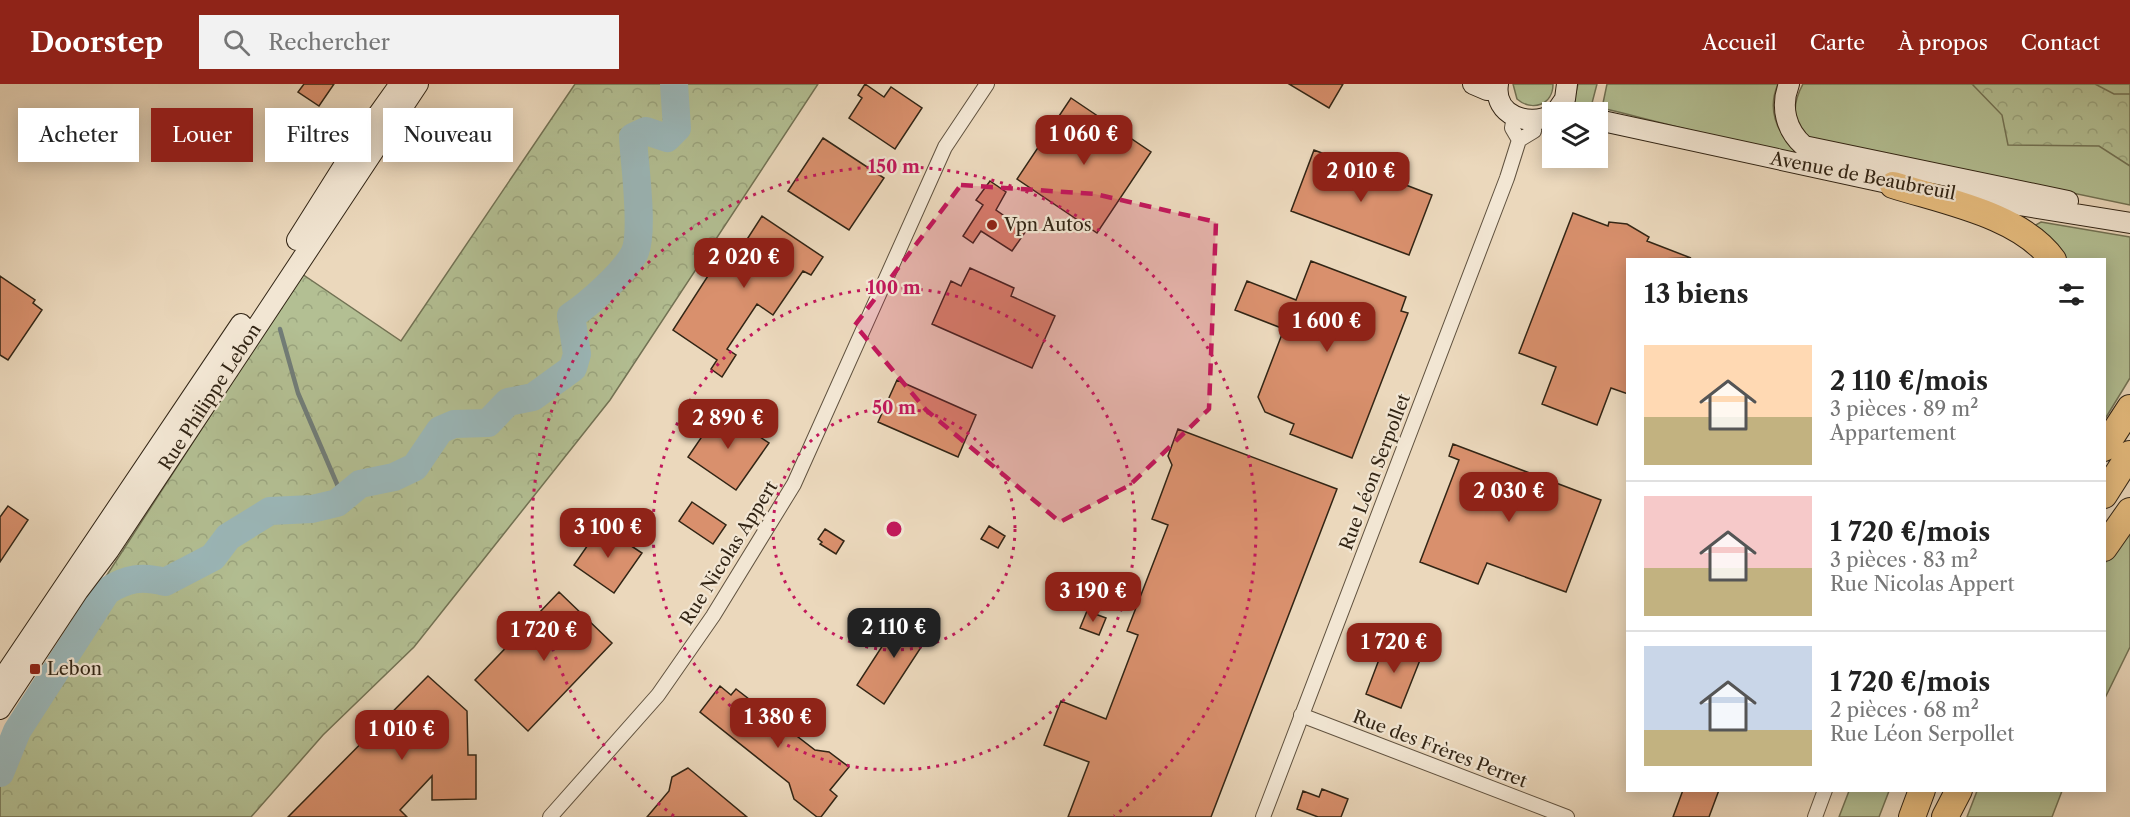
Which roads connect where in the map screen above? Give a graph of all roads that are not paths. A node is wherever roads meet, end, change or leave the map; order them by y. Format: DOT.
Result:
graph roads {
  1 [pos="400,84"];
  2 [pos="418,84"];
  3 [pos="987,84"];
  4 [pos="1473,84"];
  5 [pos="1568,84"];
  6 [pos="1789,84"];
  7 [pos="1497,87"];
  8 [pos="1563,102"];
  9 [pos="1514,116"];
  10 [pos="1542,117"];
  11 [pos="1608,122"];
  12 [pos="1542,124"];
  13 [pos="1519,140"];
  14 [pos="1893,185"];
  15 [pos="2130,214"];
  16 [pos="2130,223"];
  17 [pos="2051,258"];
  18 [pos="2130,408"];
  19 [pos="2106,445"];
  20 [pos="2130,454"];
  21 [pos="2106,492"];
  22 [pos="2130,511"];
  23 [pos="2106,545"];
  24 [pos="0,682"];
  25 [pos="0,709"];
  26 [pos="1301,715"];
  27 [pos="1824,792"];
  28 [pos="1915,792"];
  29 [pos="1921,792"];
  30 [pos="1952,792"];
  31 [pos="1958,792"];
  32 [pos="550,817"];
  33 [pos="1263,817"];
  34 [pos="1567,817"];
  35 [pos="1815,817"];
  36 [pos="1909,817"];
  37 [pos="1944,817"];
  1 -- 24 [label="street, Rue Philippe Lebon"];
  2 -- 25 [label="street, Rue Philippe Lebon"];
  3 -- 32 [label="street, Rue Nicolas Appert"];
  4 -- 7 [label="street"];
  5 -- 8 [label="street"];
  6 -- 15 [label="street"];
  7 -- 9 [label="street"];
  9 -- 10 [label="street"];
  9 -- 13 [label="street, Rue Léon Serpollet"];
  11 -- 14 [label="street, Avenue de Beaubreuil"];
  12 -- 13 [label="street, Rue Léon Serpollet"];
  13 -- 26 [label="street, Rue Léon Serpollet"];
  14 -- 16 [label="street, Avenue de Beaubreuil"];
  14 -- 17 [label="highway"];
  18 -- 19 [label="highway"];
  20 -- 21 [label="highway"];
  22 -- 23 [label="highway"];
  26 -- 33 [label="street, Rue Léon Serpollet"];
  26 -- 34 [label="street, Rue des Frères Perret"];
  27 -- 35 [label="street"];
  28 -- 36 [label="highway"];
  29 -- 36 [label="highway"];
  30 -- 37 [label="highway"];
  31 -- 37 [label="highway"];
}
